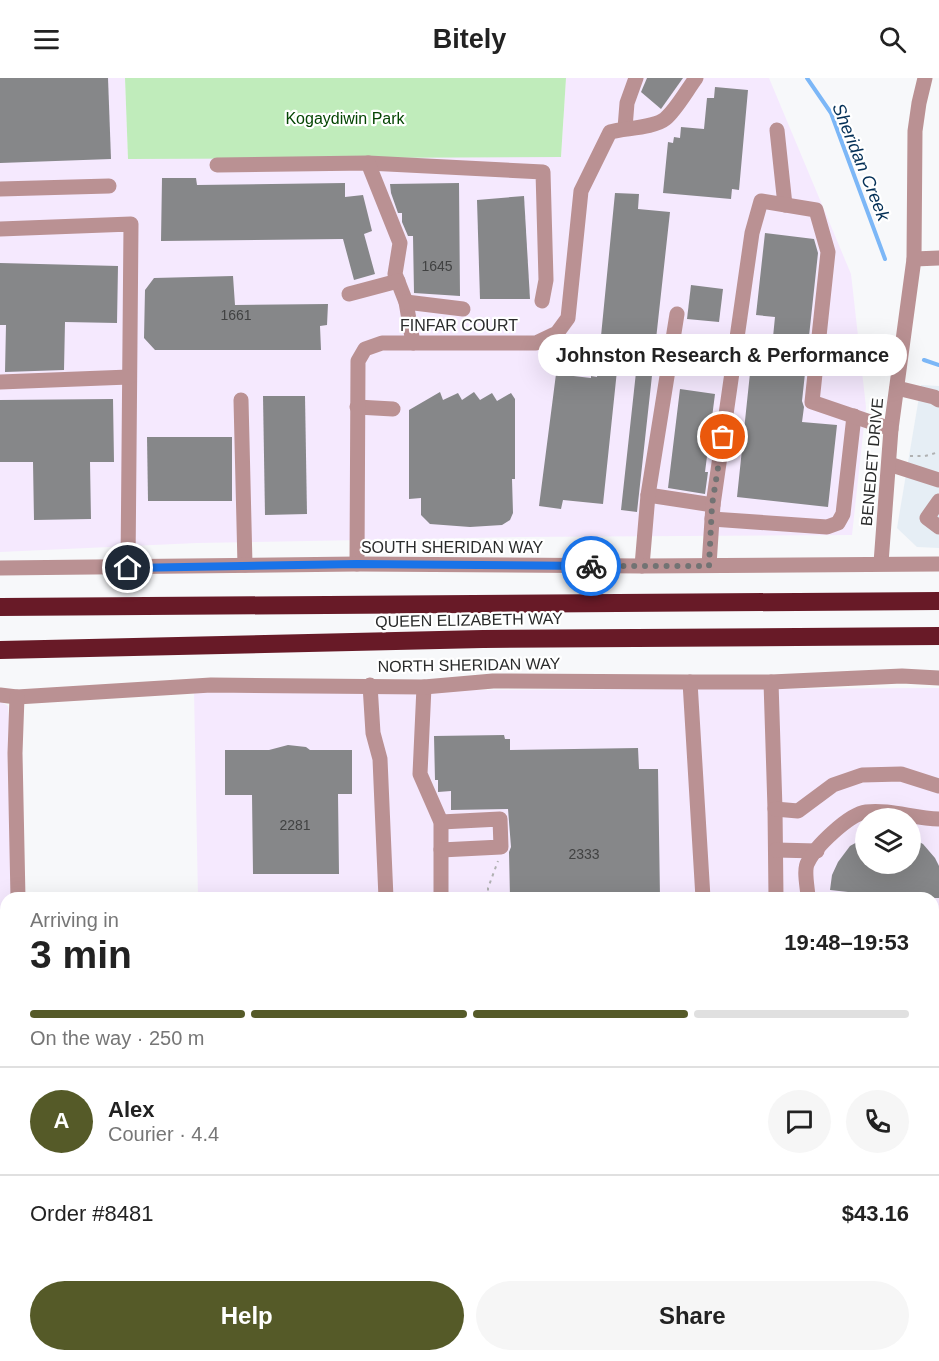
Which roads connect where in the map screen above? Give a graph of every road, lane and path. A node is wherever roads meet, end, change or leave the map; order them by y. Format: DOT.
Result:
graph roads {
  1 [pos="636,78"];
  2 [pos="696,78"];
  3 [pos="925,78"];
  4 [pos="618,130"];
  5 [pos="777,130"];
  6 [pos="368,164"];
  7 [pos="217,165"];
  8 [pos="109,186"];
  9 [pos="0,189"];
  10 [pos="785,205"];
  11 [pos="0,229"];
  12 [pos="939,258"];
  13 [pos="914,259"];
  14 [pos="398,281"];
  15 [pos="350,294"];
  16 [pos="542,301"];
  17 [pos="406,302"];
  18 [pos="463,309"];
  19 [pos="677,314"];
  20 [pos="413,342"];
  21 [pos="129,377"];
  22 [pos="0,382"];
  23 [pos="897,388"];
  24 [pos="241,400"];
  25 [pos="939,400"];
  26 [pos="357,407"];
  27 [pos="393,409"];
  28 [pos="854,416"];
  29 [pos="891,429"];
  30 [pos="939,452"];
  31 [pos="889,459"];
  32 [pos="939,480"];
  33 [pos="648,495"];
  34 [pos="938,504"];
  35 [pos="712,512"];
  36 [pos="939,527"];
  37 [pos="357,564"];
  38 [pos="881,564"];
  39 [pos="939,564"];
  40 [pos="245,565"];
  41 [pos="642,566"];
  42 [pos="709,566"];
  43 [pos="0,568"];
  44 [pos="128,568"];
  45 [pos="939,601"];
  46 [pos="0,607"];
  47 [pos="939,636"];
  48 [pos="0,650"];
  49 [pos="939,678"];
  50 [pos="690,682"];
  51 [pos="771,682"];
  52 [pos="370,685"];
  53 [pos="424,687"];
  54 [pos="0,695"];
  55 [pos="17,697"];
  56 [pos="939,786"];
  57 [pos="775,809"];
  58 [pos="939,819"];
  59 [pos="441,822"];
  60 [pos="501,847"];
  61 [pos="441,850"];
  62 [pos="776,850"];
  63 [pos="817,851"];
  64 [pos="18,892"];
  65 [pos="386,892"];
  66 [pos="441,892"];
  67 [pos="488,892"];
  68 [pos="703,892"];
  69 [pos="776,892"];
  70 [pos="808,892"];
  1 -- 4 [label="street, FINFAR COURT"];
  2 -- 4 [label="street"];
  3 -- 13 [label="street, BENEDET DRIVE"];
  4 -- 20 [label="street, FINFAR COURT"];
  5 -- 10 [label="street"];
  6 -- 7 [label="street"];
  6 -- 14 [label="street"];
  6 -- 16 [label="street"];
  8 -- 9 [label="street"];
  10 -- 28 [label="street"];
  10 -- 35 [label="street"];
  11 -- 21 [label="street"];
  12 -- 13 [label="street"];
  13 -- 23 [label="street, BENEDET DRIVE"];
  14 -- 15 [label="street"];
  14 -- 17 [label="street"];
  17 -- 18 [label="street"];
  17 -- 20 [label="street"];
  19 -- 33 [label="street"];
  20 -- 26 [label="street, FINFAR COURT"];
  21 -- 22 [label="street"];
  21 -- 44 [label="street"];
  23 -- 25 [label="street"];
  23 -- 29 [label="street, BENEDET DRIVE"];
  24 -- 40 [label="street"];
  26 -- 27 [label="street"];
  26 -- 37 [label="street, FINFAR COURT"];
  28 -- 29 [label="street"];
  28 -- 35 [label="street"];
  29 -- 31 [label="street, BENEDET DRIVE"];
  30 -- 31 [label="path"];
  31 -- 32 [label="street"];
  31 -- 38 [label="street, BENEDET DRIVE"];
  33 -- 35 [label="street"];
  33 -- 41 [label="street"];
  34 -- 36 [label="street"];
  35 -- 42 [label="street"];
  37 -- 40 [label="street, SOUTH SHERIDAN WAY"];
  37 -- 41 [label="street, SOUTH SHERIDAN WAY"];
  38 -- 39 [label="street, SOUTH SHERIDAN WAY"];
  38 -- 42 [label="street, SOUTH SHERIDAN WAY"];
  40 -- 44 [label="street, SOUTH SHERIDAN WAY"];
  41 -- 42 [label="street, SOUTH SHERIDAN WAY"];
  43 -- 44 [label="street, SOUTH SHERIDAN WAY"];
  45 -- 46 [label="highway, QUEEN ELIZABETH WAY"];
  47 -- 48 [label="highway, QUEEN ELIZABETH WAY"];
  49 -- 51 [label="street, NORTH SHERIDAN WAY"];
  50 -- 51 [label="street, NORTH SHERIDAN WAY"];
  50 -- 53 [label="street, NORTH SHERIDAN WAY"];
  50 -- 68 [label="street"];
  51 -- 57 [label="street"];
  52 -- 53 [label="street, NORTH SHERIDAN WAY"];
  52 -- 55 [label="street, NORTH SHERIDAN WAY"];
  52 -- 65 [label="street"];
  53 -- 59 [label="street"];
  54 -- 55 [label="street, NORTH SHERIDAN WAY"];
  55 -- 64 [label="street"];
  56 -- 57 [label="street"];
  57 -- 62 [label="street"];
  58 -- 63 [label="street"];
  59 -- 60 [label="street"];
  59 -- 61 [label="street"];
  60 -- 61 [label="street"];
  60 -- 67 [label="path"];
  61 -- 66 [label="street"];
  62 -- 63 [label="street"];
  62 -- 69 [label="street"];
  63 -- 70 [label="street"];
}
